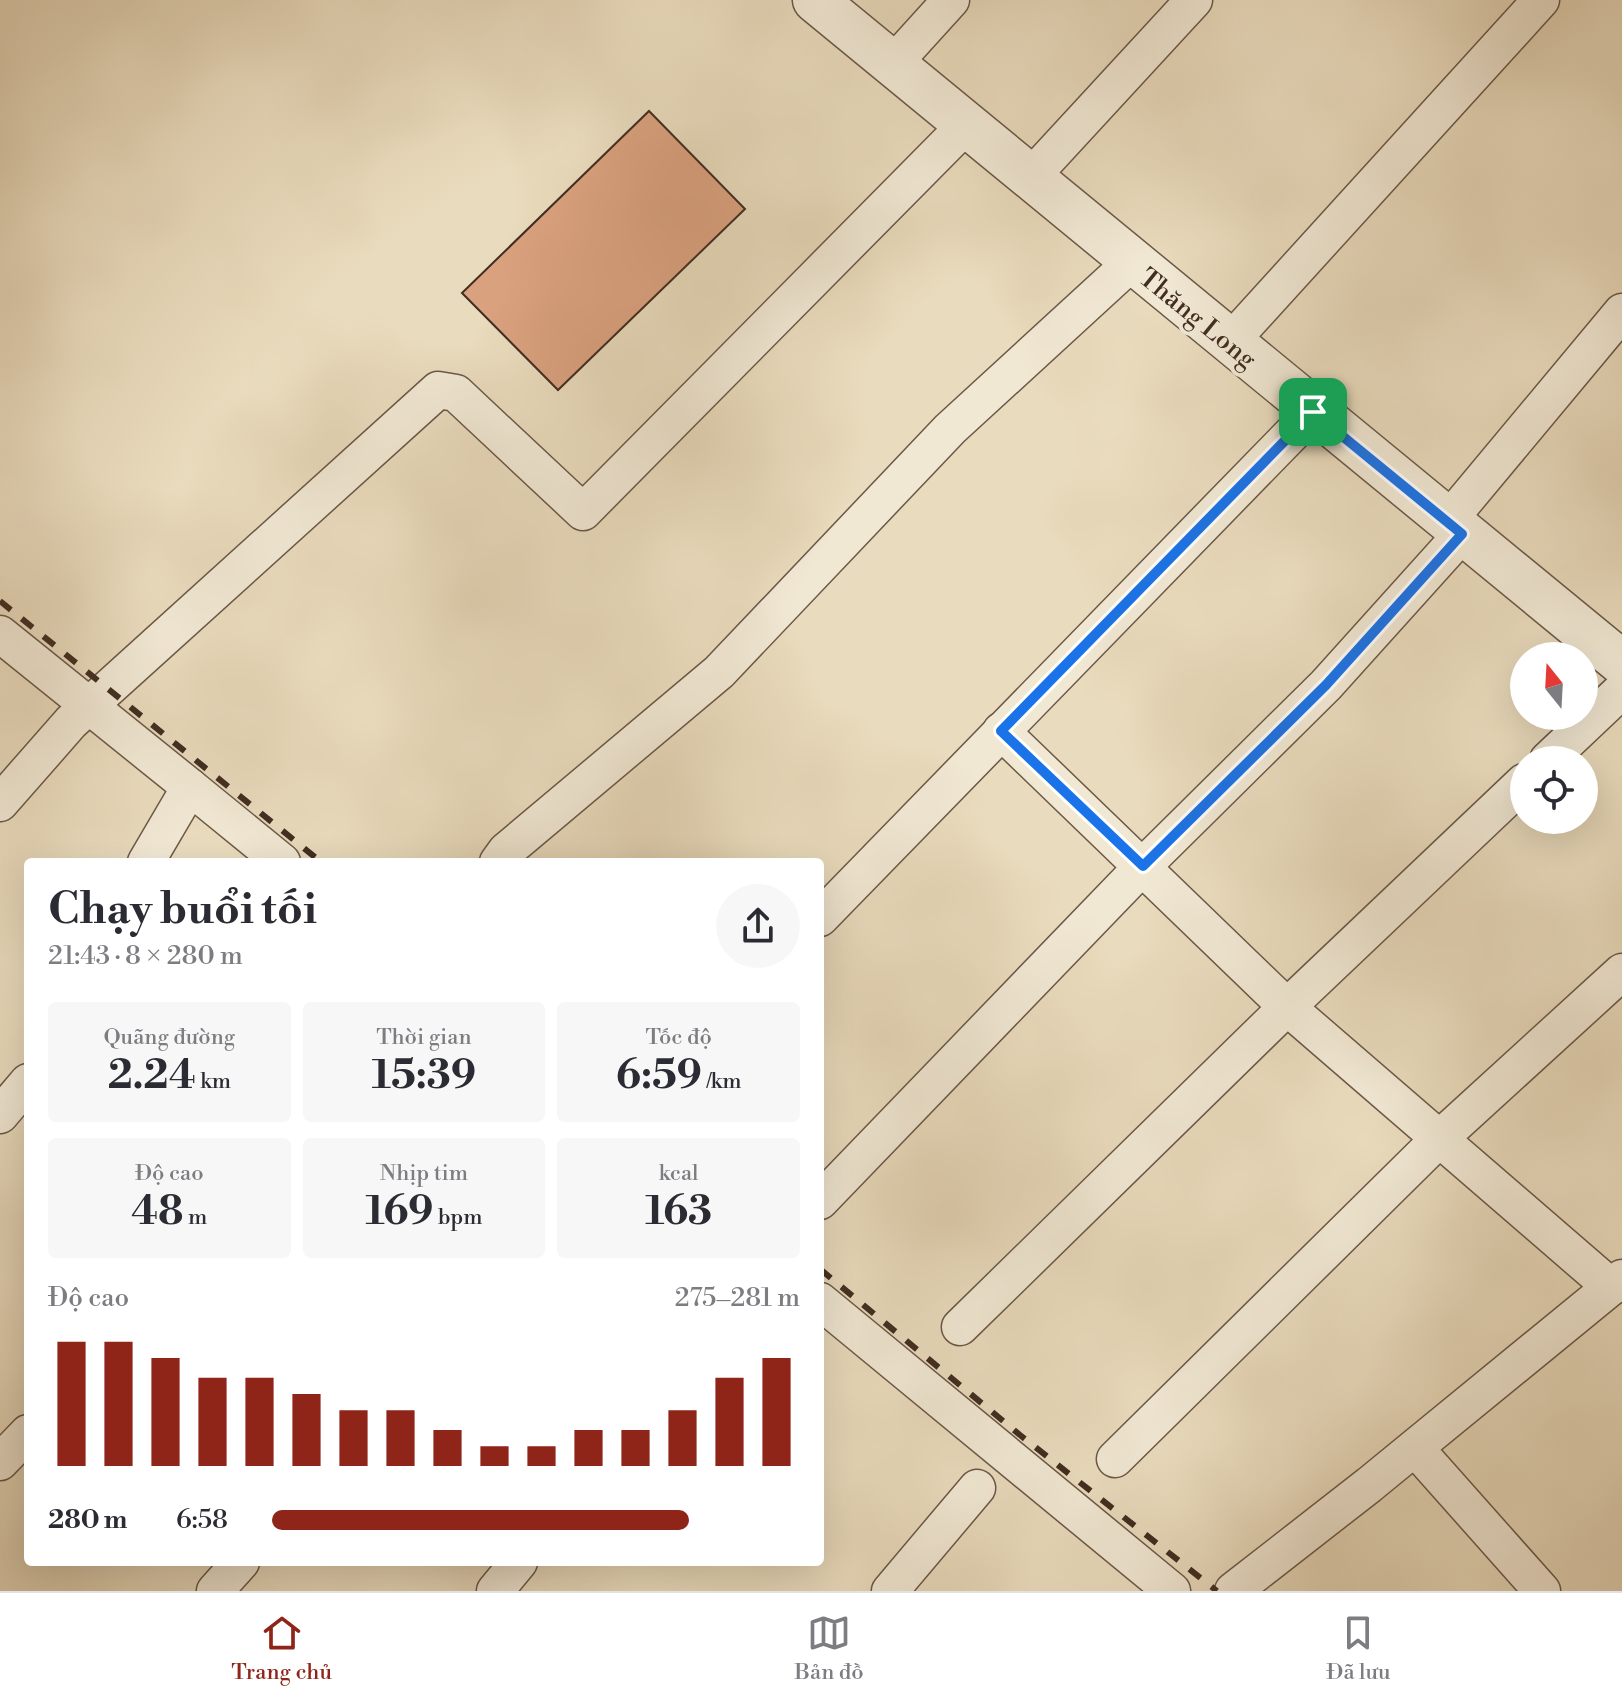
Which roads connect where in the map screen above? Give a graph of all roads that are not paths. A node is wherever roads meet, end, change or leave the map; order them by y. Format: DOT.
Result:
graph roads {
  1 [pos="815,0"];
  2 [pos="951,0"];
  3 [pos="1194,0"];
  4 [pos="1541,0"];
  5 [pos="892,65"];
  6 [pos="965,126"];
  7 [pos="1029,179"];
  8 [pos="1131,263"];
  9 [pos="1622,312"];
  10 [pos="1229,343"];
  11 [pos="1313,412"];
  12 [pos="1454,528"];
  13 [pos="0,634"];
  14 [pos="1622,663"];
  15 [pos="1622,690"];
  16 [pos="89,706"];
  17 [pos="1001,731"];
  18 [pos="1563,746"];
  19 [pos="190,787"];
  20 [pos="1510,795"];
  21 [pos="0,803"];
  22 [pos="148,858"];
  23 [pos="277,858"];
  24 [pos="501,858"];
  25 [pos="1143,866"];
  26 [pos="824,914"];
  27 [pos="1622,972"];
  28 [pos="1287,1007"];
  29 [pos="24,1087"];
  30 [pos="0,1115"];
  31 [pos="1438,1140"];
  32 [pos="824,1197"];
  33 [pos="1616,1283"];
  34 [pos="824,1304"];
  35 [pos="960,1327"];
  36 [pos="24,1437"];
  37 [pos="1415,1448"];
  38 [pos="1115,1459"];
  39 [pos="0,1462"];
  40 [pos="977,1488"];
  41 [pos="237,1566"];
  42 [pos="516,1566"];
  43 [pos="215,1591"];
  44 [pos="495,1591"];
  45 [pos="890,1591"];
  46 [pos="1172,1591"];
  47 [pos="1233,1591"];
  48 [pos="1542,1591"];
  1 -- 5 [label="street, Thăng Long"];
  2 -- 5 [label="street"];
  3 -- 7 [label="street"];
  4 -- 10 [label="street"];
  5 -- 6 [label="street, Thăng Long"];
  6 -- 7 [label="street, Thăng Long"];
  6 -- 16 [label="street"];
  7 -- 8 [label="street, Thăng Long"];
  8 -- 10 [label="street, Thăng Long"];
  8 -- 24 [label="street"];
  9 -- 12 [label="street"];
  10 -- 11 [label="street, Thăng Long"];
  11 -- 12 [label="street, Thăng Long"];
  11 -- 17 [label="street"];
  12 -- 14 [label="street, Thăng Long"];
  12 -- 25 [label="street"];
  13 -- 16 [label="street"];
  15 -- 18 [label="street"];
  16 -- 19 [label="street"];
  16 -- 21 [label="street"];
  17 -- 25 [label="street"];
  17 -- 26 [label="street"];
  19 -- 22 [label="street"];
  19 -- 23 [label="street"];
  20 -- 28 [label="street"];
  25 -- 28 [label="street"];
  25 -- 32 [label="street"];
  27 -- 31 [label="street"];
  28 -- 31 [label="street"];
  28 -- 35 [label="street"];
  29 -- 30 [label="street"];
  31 -- 33 [label="street"];
  31 -- 38 [label="street"];
  33 -- 37 [label="street"];
  34 -- 46 [label="street"];
  36 -- 39 [label="street"];
  37 -- 47 [label="street"];
  37 -- 48 [label="street"];
  40 -- 45 [label="street"];
  41 -- 43 [label="street"];
  42 -- 44 [label="street"];
}
